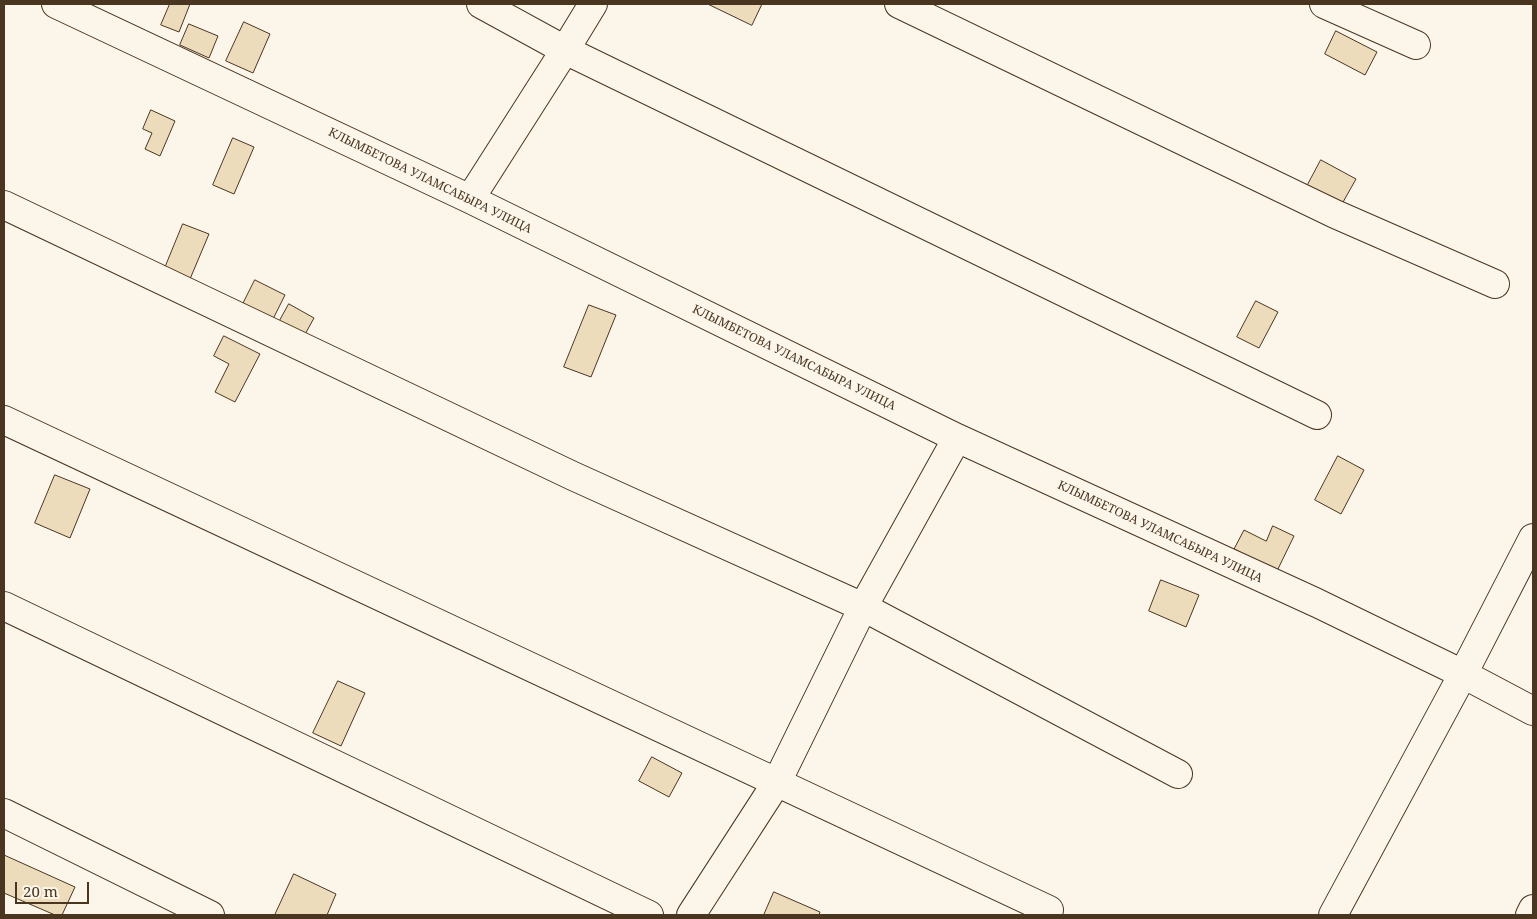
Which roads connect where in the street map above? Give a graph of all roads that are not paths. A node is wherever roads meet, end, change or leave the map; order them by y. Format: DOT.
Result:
graph roads {
  1 [pos="56,4"];
  2 [pos="480,4"];
  3 [pos="593,4"];
  4 [pos="899,4"];
  5 [pos="1324,4"];
  6 [pos="1416,45"];
  7 [pos="565,50"];
  8 [pos="470,199"];
  9 [pos="4,206"];
  10 [pos="1494,284"];
  11 [pos="1317,415"];
  12 [pos="4,420"];
  13 [pos="957,438"];
  14 [pos="1533,538"];
  15 [pos="4,606"];
  16 [pos="863,607"];
  17 [pos="1464,674"];
  18 [pos="1533,711"];
  19 [pos="1178,774"];
  20 [pos="777,782"];
  21 [pos="4,813"];
  22 [pos="1533,909"];
  23 [pos="1049,910"];
  24 [pos="210,915"];
  25 [pos="648,915"];
  26 [pos="691,915"];
  27 [pos="1333,915"];
  28 [pos="1530,915"];
  1 -- 8 [label="street, КЛЫМБЕТОВА УЛАМСАБЫРА УЛИЦА"];
  2 -- 7 [label="street"];
  3 -- 7 [label="street"];
  4 -- 10 [label="street"];
  5 -- 6 [label="street"];
  7 -- 8 [label="street"];
  7 -- 11 [label="street"];
  8 -- 13 [label="street, КЛЫМБЕТОВА УЛАМСАБЫРА УЛИЦА"];
  9 -- 16 [label="street"];
  12 -- 20 [label="street"];
  13 -- 16 [label="street"];
  13 -- 17 [label="street, КЛЫМБЕТОВА УЛАМСАБЫРА УЛИЦА"];
  14 -- 17 [label="street"];
  15 -- 25 [label="street"];
  16 -- 19 [label="street"];
  16 -- 20 [label="street"];
  17 -- 18 [label="street, КЛЫМБЕТОВА УЛАМСАБЫРА УЛИЦА"];
  17 -- 27 [label="street"];
  20 -- 23 [label="street"];
  20 -- 26 [label="street"];
  21 -- 24 [label="street"];
  22 -- 28 [label="street"];
}
